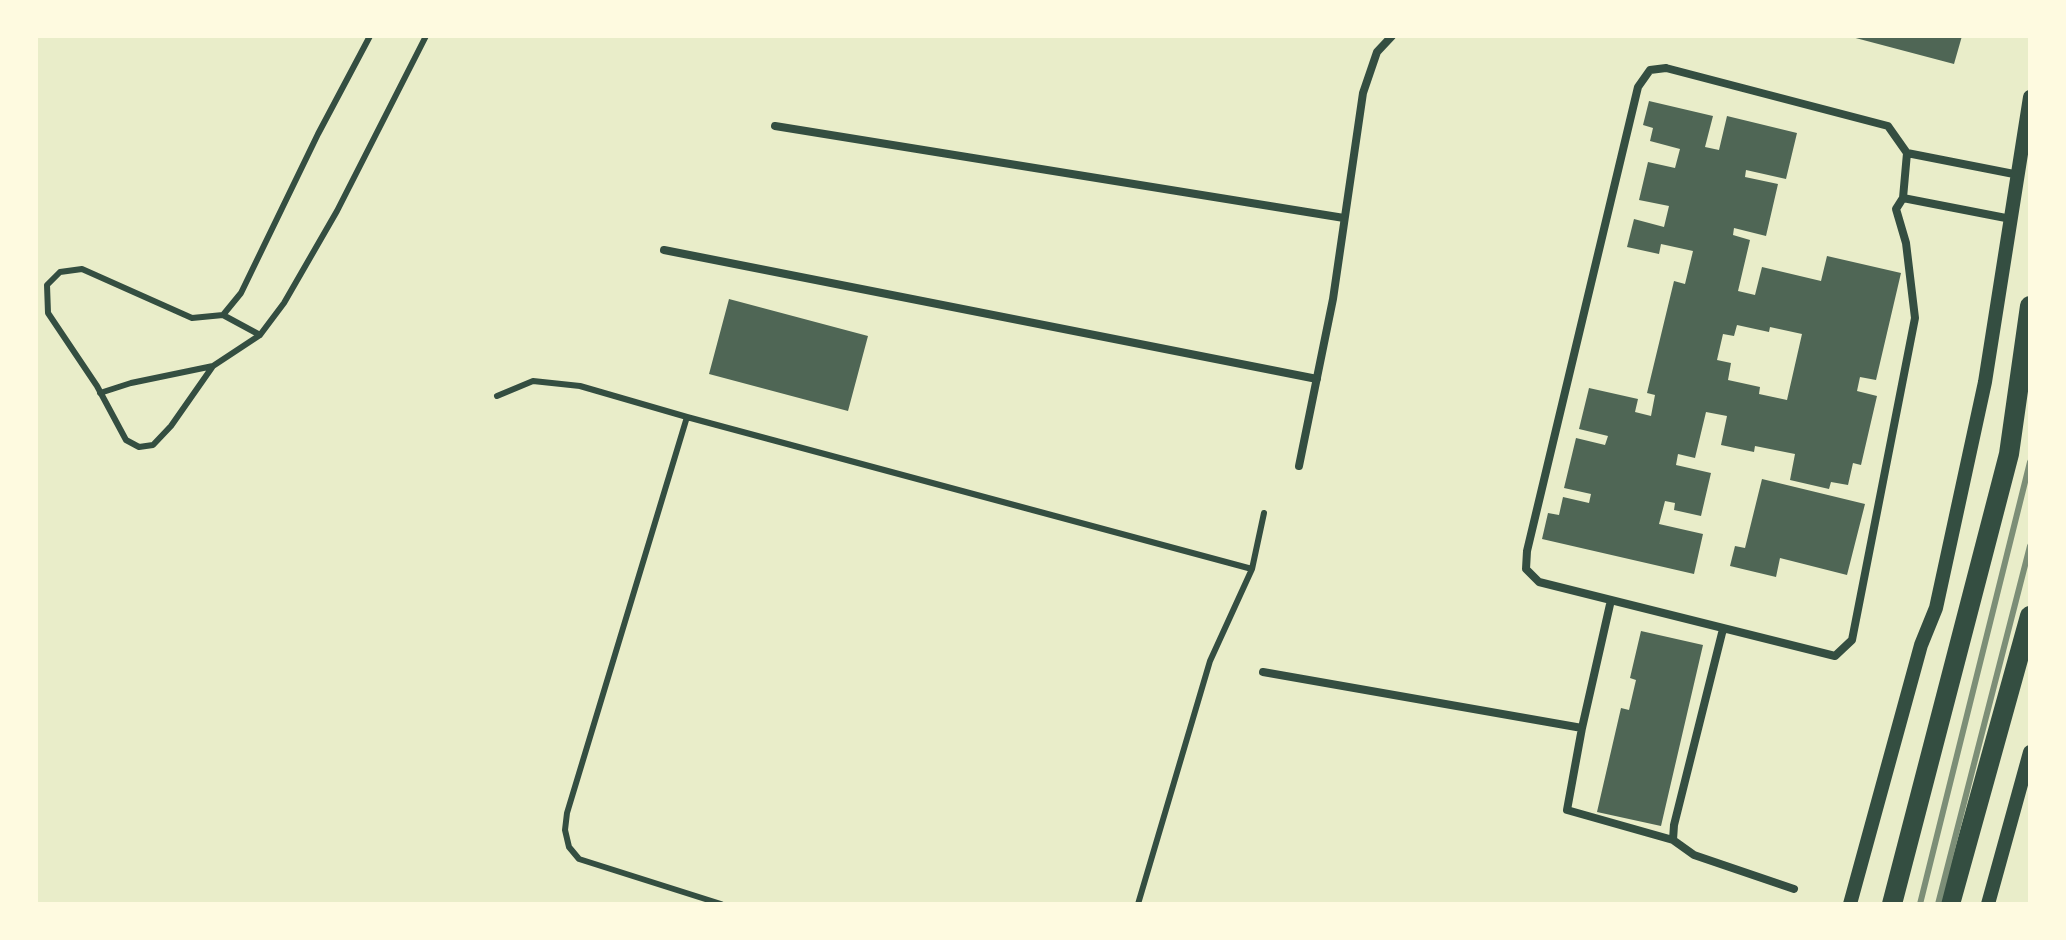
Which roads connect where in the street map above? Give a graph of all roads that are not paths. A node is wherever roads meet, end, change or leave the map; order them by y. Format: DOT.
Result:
graph roads {
  1 [pos="370,36"];
  2 [pos="426,36"];
  3 [pos="1392,36"];
  4 [pos="2030,97"];
  5 [pos="775,126"];
  6 [pos="1907,153"];
  7 [pos="2019,175"];
  8 [pos="1903,198"];
  9 [pos="1344,218"];
  10 [pos="2011,219"];
  11 [pos="664,250"];
  12 [pos="36,295"];
  13 [pos="47,296"];
  14 [pos="2030,306"];
  15 [pos="223,315"];
  16 [pos="260,335"];
  17 [pos="213,366"];
  18 [pos="1317,379"];
  19 [pos="100,393"];
  20 [pos="497,396"];
  21 [pos="687,417"];
  22 [pos="1299,466"];
  23 [pos="1264,513"];
  24 [pos="1252,569"];
  25 [pos="1611,600"];
  26 [pos="2030,616"];
  27 [pos="1723,629"];
  28 [pos="1263,672"];
  29 [pos="1582,728"];
  30 [pos="2029,756"];
  31 [pos="1673,840"];
  32 [pos="1794,889"];
  33 [pos="721,904"];
  34 [pos="1138,904"];
  35 [pos="1850,904"];
  36 [pos="1892,904"];
  37 [pos="1950,904"];
  38 [pos="1988,904"];
  1 -- 15 [label="lane"];
  2 -- 16 [label="lane"];
  3 -- 9 [label="street"];
  4 -- 7 [label="street"];
  5 -- 9 [label="street"];
  6 -- 7 [label="street"];
  6 -- 8 [label="street"];
  6 -- 25 [label="street"];
  7 -- 10 [label="street"];
  8 -- 10 [label="street"];
  8 -- 27 [label="street"];
  9 -- 18 [label="street"];
  10 -- 35 [label="street"];
  11 -- 18 [label="street"];
  12 -- 13 [label="lane"];
  13 -- 15 [label="lane"];
  13 -- 19 [label="lane"];
  14 -- 36 [label="main road"];
  15 -- 16 [label="lane"];
  16 -- 17 [label="lane"];
  17 -- 19 [label="lane"];
  17 -- 19 [label="lane"];
  18 -- 22 [label="street"];
  20 -- 21 [label="lane"];
  21 -- 24 [label="lane"];
  21 -- 33 [label="lane"];
  23 -- 24 [label="lane"];
  24 -- 34 [label="lane"];
  25 -- 27 [label="street"];
  25 -- 29 [label="street"];
  26 -- 37 [label="main road"];
  27 -- 31 [label="street"];
  28 -- 29 [label="street"];
  29 -- 31 [label="street"];
  30 -- 38 [label="street"];
  31 -- 32 [label="street"];
}
